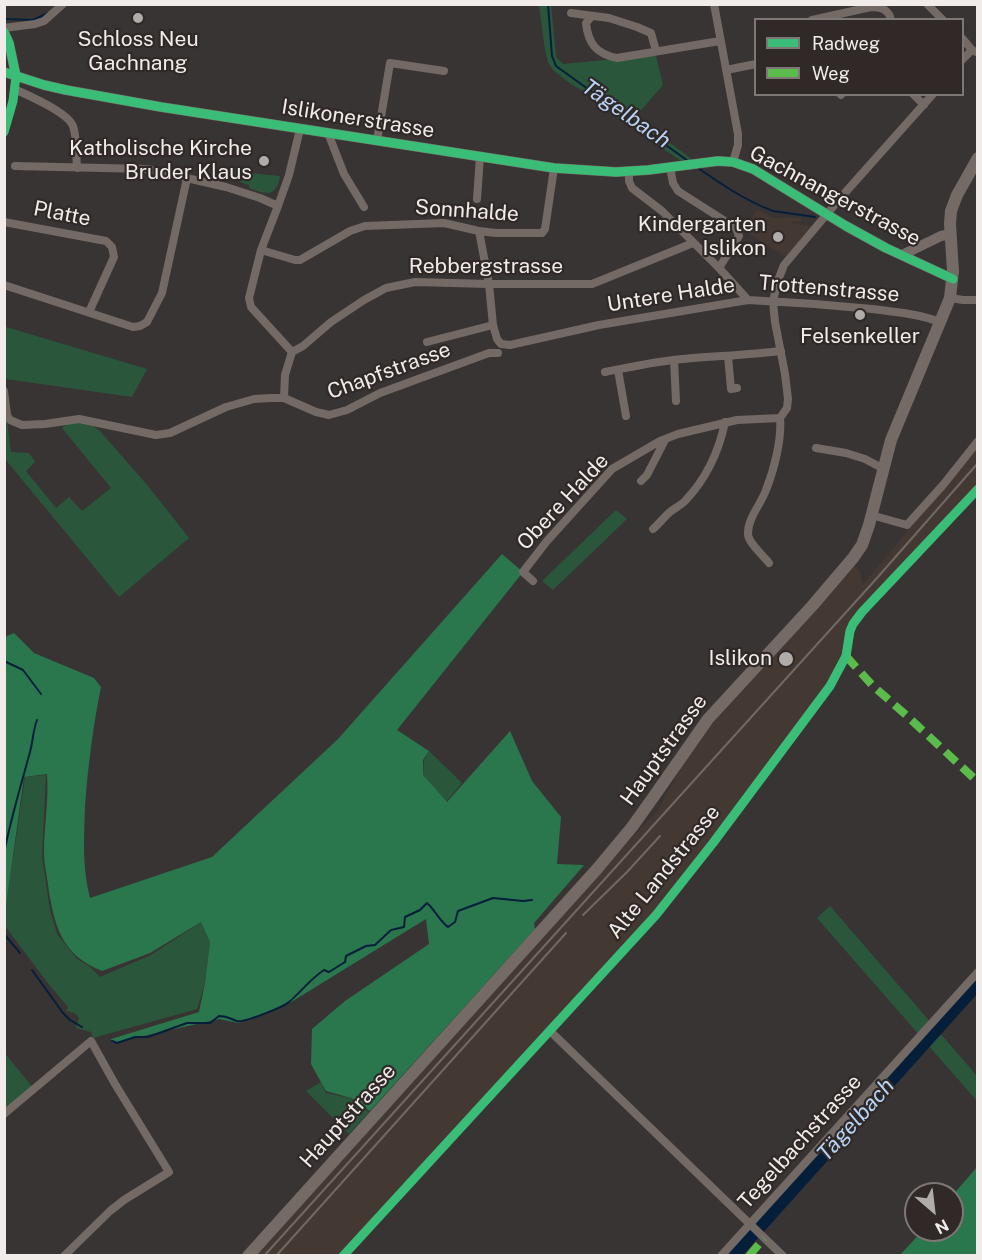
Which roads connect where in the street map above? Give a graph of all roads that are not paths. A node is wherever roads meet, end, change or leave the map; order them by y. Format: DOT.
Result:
graph roads {
  1 [pos="63,4"];
  2 [pos="714,4"];
  3 [pos="927,4"];
  4 [pos="571,13"];
  5 [pos="592,16"];
  6 [pos="821,18"];
  7 [pos="891,18"];
  8 [pos="941,18"];
  9 [pos="4,27"];
  10 [pos="4,32"];
  11 [pos="964,39"];
  12 [pos="720,41"];
  13 [pos="656,51"];
  14 [pos="975,52"];
  15 [pos="754,64"];
  16 [pos="726,70"];
  17 [pos="444,71"];
  18 [pos="4,72"];
  19 [pos="16,76"];
  20 [pos="14,89"];
  21 [pos="915,96"];
  22 [pos="931,96"];
  23 [pos="924,105"];
  24 [pos="300,129"];
  25 [pos="4,132"];
  26 [pos="328,134"];
  27 [pos="377,141"];
  28 [pos="480,156"];
  29 [pos="978,158"];
  30 [pos="733,162"];
  31 [pos="692,164"];
  32 [pos="15,166"];
  33 [pos="670,167"];
  34 [pos="77,168"];
  35 [pos="554,168"];
  36 [pos="629,171"];
  37 [pos="187,178"];
  38 [pos="477,199"];
  39 [pos="278,206"];
  40 [pos="363,207"];
  41 [pos="827,214"];
  42 [pos="4,222"];
  43 [pos="479,231"];
  44 [pos="951,234"];
  45 [pos="693,243"];
  46 [pos="261,250"];
  47 [pos="902,255"];
  48 [pos="719,268"];
  49 [pos="953,279"];
  50 [pos="489,284"];
  51 [pos="4,285"];
  52 [pos="950,298"];
  53 [pos="748,300"];
  54 [pos="978,300"];
  55 [pos="773,302"];
  56 [pos="89,312"];
  57 [pos="940,322"];
  58 [pos="493,326"];
  59 [pos="427,342"];
  60 [pos="781,351"];
  61 [pos="292,352"];
  62 [pos="498,353"];
  63 [pos="728,356"];
  64 [pos="674,360"];
  65 [pos="618,370"];
  66 [pos="605,372"];
  67 [pos="737,388"];
  68 [pos="4,391"];
  69 [pos="284,398"];
  70 [pos="676,401"];
  71 [pos="626,416"];
  72 [pos="780,418"];
  73 [pos="725,422"];
  74 [pos="664,440"];
  75 [pos="978,441"];
  76 [pos="816,448"];
  77 [pos="882,468"];
  78 [pos="640,481"];
  79 [pos="978,489"];
  80 [pos="871,515"];
  81 [pos="654,529"];
  82 [pos="769,563"];
  83 [pos="533,581"];
  84 [pos="978,972"];
  85 [pos="550,1031"];
  86 [pos="4,1114"];
  87 [pos="752,1226"];
  88 [pos="64,1256"];
  89 [pos="248,1256"];
  90 [pos="343,1256"];
  91 [pos="721,1256"];
  92 [pos="783,1256"];
  1 -- 9 [label="street"];
  2 -- 12 [label="street"];
  3 -- 8 [label="street"];
  4 -- 5 [label="street"];
  5 -- 13 [label="street"];
  5 -- 13 [label="street"];
  6 -- 7 [label="street"];
  10 -- 19 [label="street"];
  11 -- 14 [label="street"];
  12 -- 13 [label="street"];
  12 -- 16 [label="street"];
  15 -- 16 [label="street"];
  16 -- 30 [label="street"];
  17 -- 27 [label="street"];
  18 -- 19 [label="street, Islikonerstrasse"];
  19 -- 20 [label="street"];
  19 -- 24 [label="street, Islikonerstrasse"];
  20 -- 25 [label="street"];
  20 -- 34 [label="street"];
  21 -- 23 [label="street"];
  22 -- 23 [label="street"];
  23 -- 41 [label="street"];
  24 -- 26 [label="street, Islikonerstrasse"];
  24 -- 39 [label="street"];
  26 -- 27 [label="street, Islikonerstrasse"];
  26 -- 40 [label="street"];
  27 -- 28 [label="street, Islikonerstrasse"];
  28 -- 35 [label="street, Islikonerstrasse"];
  28 -- 38 [label="street"];
  29 -- 44 [label="main road, Hauptstrasse"];
  30 -- 31 [label="street, Gachnangerstrasse"];
  30 -- 41 [label="street, Gachnangerstrasse"];
  31 -- 33 [label="street, Islikonerstrasse"];
  32 -- 34 [label="street"];
  33 -- 36 [label="street, Islikonerstrasse"];
  33 -- 48 [label="street"];
  34 -- 37 [label="street"];
  35 -- 36 [label="street, Islikonerstrasse"];
  35 -- 43 [label="street, Sonnhalde"];
  36 -- 45 [label="street, Trottenstrasse"];
  37 -- 39 [label="street"];
  37 -- 56 [label="street"];
  39 -- 46 [label="street"];
  41 -- 47 [label="street, Gachnangerstrasse"];
  41 -- 55 [label="street"];
  42 -- 56 [label="street, Platte"];
  43 -- 46 [label="street, Sonnhalde"];
  43 -- 50 [label="street"];
  44 -- 47 [label="street"];
  44 -- 49 [label="main road, Hauptstrasse"];
  45 -- 48 [label="street, Trottenstrasse"];
  45 -- 50 [label="street, Rebbergstrasse"];
  46 -- 61 [label="street"];
  47 -- 49 [label="street, Gachnangerstrasse"];
  48 -- 53 [label="street, Trottenstrasse"];
  49 -- 52 [label="main road, Hauptstrasse"];
  50 -- 58 [label="street"];
  50 -- 61 [label="street, Rebbergstrasse"];
  51 -- 56 [label="street"];
  52 -- 54 [label="street"];
  52 -- 57 [label="main road, Hauptstrasse"];
  53 -- 55 [label="street, Trottenstrasse"];
  53 -- 58 [label="street, Untere Halde"];
  55 -- 57 [label="street, Trottenstrasse"];
  55 -- 60 [label="street"];
  57 -- 77 [label="main road, Hauptstrasse"];
  58 -- 59 [label="street"];
  60 -- 63 [label="street"];
  60 -- 72 [label="street"];
  61 -- 69 [label="street"];
  62 -- 69 [label="street, Chapfstrasse"];
  63 -- 64 [label="street"];
  63 -- 67 [label="street"];
  64 -- 65 [label="street"];
  64 -- 70 [label="street"];
  65 -- 66 [label="street"];
  65 -- 71 [label="street"];
  68 -- 69 [label="street, Chapfstrasse"];
  72 -- 73 [label="street, Obere Halde"];
  72 -- 82 [label="street"];
  73 -- 74 [label="street, Obere Halde"];
  73 -- 81 [label="street"];
  74 -- 78 [label="street"];
  74 -- 83 [label="street, Obere Halde"];
  75 -- 80 [label="street"];
  76 -- 77 [label="street"];
  77 -- 80 [label="main road, Hauptstrasse"];
  79 -- 85 [label="street, Alte Landstrasse"];
  80 -- 89 [label="main road, Hauptstrasse"];
  84 -- 87 [label="street, Tegelbachstrasse"];
  85 -- 87 [label="street"];
  85 -- 90 [label="street, Alte Landstrasse"];
  86 -- 88 [label="street"];
  87 -- 91 [label="street, Tegelbachstrasse"];
  87 -- 92 [label="street"];
}
